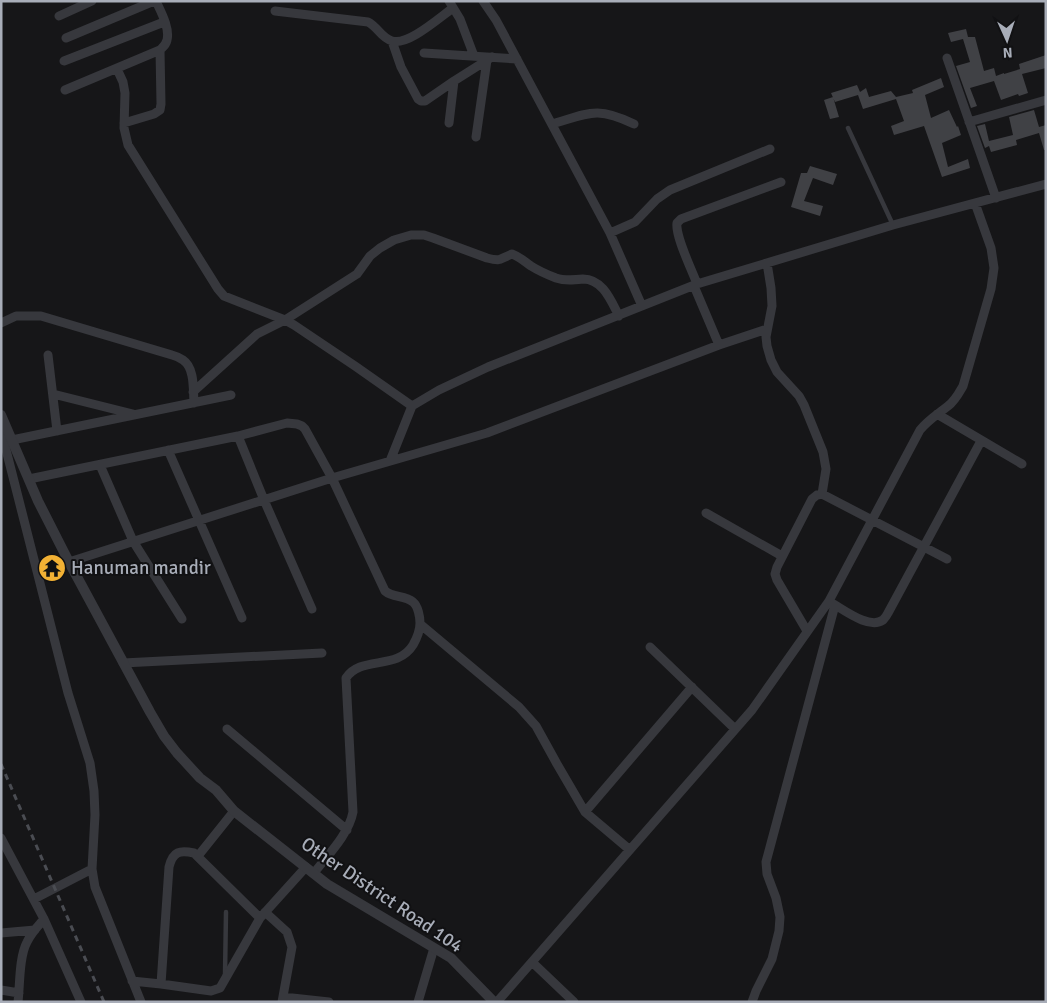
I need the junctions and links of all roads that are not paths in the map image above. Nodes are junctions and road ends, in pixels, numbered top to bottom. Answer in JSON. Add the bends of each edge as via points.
{"nodes":[{"id":1,"x":92,"y":1,"type":"edge"},
{"id":2,"x":155,"y":1,"type":"edge"},
{"id":3,"x":483,"y":1,"type":"edge"},
{"id":4,"x":451,"y":4,"type":"edge"},
{"id":5,"x":275,"y":11,"type":"dead end"},
{"id":6,"x":59,"y":16,"type":"dead end"},
{"id":7,"x":164,"y":22,"type":"junction"},
{"id":8,"x":66,"y":38,"type":"dead end"},
{"id":9,"x":392,"y":41,"type":"junction"},
{"id":10,"x":160,"y":50,"type":"junction"},
{"id":11,"x":424,"y":53,"type":"dead end"},
{"id":12,"x":474,"y":56,"type":"junction"},
{"id":13,"x":947,"y":58,"type":"dead end"},
{"id":14,"x":490,"y":59,"type":"junction"},
{"id":15,"x":517,"y":59,"type":"junction"},
{"id":16,"x":64,"y":61,"type":"dead end"},
{"id":17,"x":118,"y":69,"type":"junction"},
{"id":18,"x":454,"y":81,"type":"junction"},
{"id":19,"x":65,"y":90,"type":"dead end"},
{"id":20,"x":1046,"y":100,"type":"edge"},
{"id":21,"x":969,"y":122,"type":"junction"},
{"id":22,"x":124,"y":123,"type":"junction"},
{"id":23,"x":449,"y":123,"type":"dead end"},
{"id":24,"x":552,"y":124,"type":"junction"},
{"id":25,"x":634,"y":124,"type":"dead end"},
{"id":26,"x":848,"y":128,"type":"dead end"},
{"id":27,"x":476,"y":138,"type":"dead end"},
{"id":28,"x":770,"y":149,"type":"dead end"},
{"id":29,"x":782,"y":182,"type":"dead end"},
{"id":30,"x":1046,"y":184,"type":"edge"},
{"id":31,"x":996,"y":198,"type":"junction"},
{"id":32,"x":975,"y":203,"type":"junction"},
{"id":33,"x":893,"y":225,"type":"junction"},
{"id":34,"x":610,"y":233,"type":"junction"},
{"id":35,"x":767,"y":263,"type":"junction"},
{"id":36,"x":695,"y":285,"type":"junction"},
{"id":37,"x":642,"y":306,"type":"junction"},
{"id":38,"x":618,"y":316,"type":"junction"},
{"id":39,"x":285,"y":320,"type":"junction"},
{"id":40,"x":1,"y":323,"type":"edge"},
{"id":41,"x":767,"y":329,"type":"junction"},
{"id":42,"x":719,"y":345,"type":"junction"},
{"id":43,"x":48,"y":355,"type":"dead end"},
{"id":44,"x":193,"y":392,"type":"junction"},
{"id":45,"x":53,"y":394,"type":"junction"},
{"id":46,"x":231,"y":395,"type":"dead end"},
{"id":47,"x":194,"y":402,"type":"junction"},
{"id":48,"x":412,"y":406,"type":"junction"},
{"id":49,"x":937,"y":414,"type":"junction"},
{"id":50,"x":1,"y":415,"type":"edge"},
{"id":51,"x":136,"y":415,"type":"junction"},
{"id":52,"x":1,"y":430,"type":"edge"},
{"id":53,"x":57,"y":431,"type":"junction"},
{"id":54,"x":238,"y":436,"type":"junction"},
{"id":55,"x":12,"y":440,"type":"junction"},
{"id":56,"x":981,"y":441,"type":"junction"},
{"id":57,"x":168,"y":450,"type":"junction"},
{"id":58,"x":390,"y":461,"type":"junction"},
{"id":59,"x":100,"y":464,"type":"junction"},
{"id":60,"x":1022,"y":464,"type":"dead end"},
{"id":61,"x":332,"y":478,"type":"junction"},
{"id":62,"x":29,"y":479,"type":"junction"},
{"id":63,"x":822,"y":494,"type":"junction"},
{"id":64,"x":264,"y":500,"type":"junction"},
{"id":65,"x":706,"y":513,"type":"dead end"},
{"id":66,"x":199,"y":520,"type":"junction"},
{"id":67,"x":872,"y":520,"type":"junction"},
{"id":68,"x":133,"y":541,"type":"junction"},
{"id":69,"x":923,"y":547,"type":"junction"},
{"id":70,"x":782,"y":556,"type":"junction"},
{"id":71,"x":947,"y":559,"type":"dead end"},
{"id":72,"x":69,"y":562,"type":"junction"},
{"id":73,"x":832,"y":603,"type":"junction"},
{"id":74,"x":312,"y":609,"type":"dead end"},
{"id":75,"x":242,"y":618,"type":"dead end"},
{"id":76,"x":182,"y":619,"type":"dead end"},
{"id":77,"x":420,"y":624,"type":"junction"},
{"id":78,"x":807,"y":631,"type":"junction"},
{"id":79,"x":650,"y":647,"type":"dead end"},
{"id":80,"x":322,"y":652,"type":"dead end"},
{"id":81,"x":123,"y":663,"type":"junction"},
{"id":82,"x":692,"y":687,"type":"junction"},
{"id":83,"x":227,"y":729,"type":"dead end"},
{"id":84,"x":735,"y":729,"type":"junction"},
{"id":85,"x":234,"y":811,"type":"junction"},
{"id":86,"x":585,"y":812,"type":"junction"},
{"id":87,"x":347,"y":830,"type":"junction"},
{"id":88,"x":1,"y":838,"type":"edge"},
{"id":89,"x":630,"y":850,"type":"junction"},
{"id":90,"x":198,"y":856,"type":"junction"},
{"id":91,"x":92,"y":869,"type":"junction"},
{"id":92,"x":310,"y":870,"type":"junction"},
{"id":93,"x":34,"y":899,"type":"junction"},
{"id":94,"x":226,"y":912,"type":"dead end"},
{"id":95,"x":262,"y":915,"type":"junction"},
{"id":96,"x":44,"y":919,"type":"junction"},
{"id":97,"x":35,"y":930,"type":"junction"},
{"id":98,"x":1,"y":933,"type":"edge"},
{"id":99,"x":434,"y":948,"type":"junction"},
{"id":100,"x":532,"y":962,"type":"junction"},
{"id":101,"x":132,"y":981,"type":"junction"},
{"id":102,"x":225,"y":981,"type":"junction"},
{"id":103,"x":161,"y":984,"type":"junction"},
{"id":104,"x":1,"y":990,"type":"edge"},
{"id":105,"x":18,"y":998,"type":"edge"},
{"id":106,"x":282,"y":999,"type":"edge"},
{"id":107,"x":491,"y":1001,"type":"edge"},
{"id":108,"x":81,"y":1002,"type":"edge"},
{"id":109,"x":141,"y":1002,"type":"edge"},
{"id":110,"x":329,"y":1002,"type":"edge"},
{"id":111,"x":418,"y":1002,"type":"edge"},
{"id":112,"x":574,"y":1002,"type":"edge"},
{"id":113,"x":752,"y":1002,"type":"edge"}],
"edges":[{"from":1,"to":6,"type":"street"},
{"from":2,"to":7,"type":"street"},
{"from":2,"to":8,"type":"street"},
{"from":3,"to":15,"type":"street"},
{"from":4,"to":9,"type":"street","via":[[406,41]]},
{"from":4,"to":12,"type":"street"},
{"from":5,"to":9,"type":"street","via":[[368,22]]},
{"from":7,"to":10,"type":"street","via":[[168,40]]},
{"from":7,"to":16,"type":"street"},
{"from":9,"to":18,"type":"street","via":[[401,67],[421,101]]},
{"from":10,"to":17,"type":"street"},
{"from":10,"to":22,"type":"street","via":[[160,110]]},
{"from":11,"to":12,"type":"street"},
{"from":12,"to":14,"type":"street"},
{"from":13,"to":21,"type":"street"},
{"from":14,"to":15,"type":"street"},
{"from":14,"to":18,"type":"street"},
{"from":14,"to":27,"type":"street"},
{"from":15,"to":24,"type":"street"},
{"from":17,"to":19,"type":"street"},
{"from":17,"to":22,"type":"street","via":[[123,82]]},
{"from":18,"to":23,"type":"street"},
{"from":20,"to":21,"type":"street"},
{"from":21,"to":31,"type":"street"},
{"from":22,"to":39,"type":"street","via":[[128,145],[218,289],[224,296]]},
{"from":24,"to":25,"type":"street","via":[[589,112],[602,112]]},
{"from":24,"to":34,"type":"street"},
{"from":26,"to":33,"type":"lane"},
{"from":28,"to":34,"type":"street","via":[[670,190],[656,199],[635,222]]},
{"from":29,"to":36,"type":"street","via":[[677,223]]},
{"from":30,"to":31,"type":"street"},
{"from":31,"to":32,"type":"street"},
{"from":32,"to":33,"type":"street"},
{"from":32,"to":49,"type":"street","via":[[991,248],[994,268],[963,386],[949,406]]},
{"from":33,"to":35,"type":"street"},
{"from":34,"to":37,"type":"street"},
{"from":35,"to":36,"type":"street"},
{"from":35,"to":41,"type":"street","via":[[772,306]]},
{"from":36,"to":37,"type":"street"},
{"from":36,"to":42,"type":"street"},
{"from":37,"to":38,"type":"street"},
{"from":38,"to":39,"type":"street","via":[[609,296],[594,281],[556,278],[512,254],[496,261],[424,235],[411,235],[380,248],[357,274]]},
{"from":38,"to":48,"type":"street","via":[[488,367]]},
{"from":39,"to":44,"type":"street","via":[[257,334]]},
{"from":39,"to":48,"type":"street"},
{"from":40,"to":44,"type":"street","via":[[16,316],[42,316],[172,355],[187,363]]},
{"from":41,"to":42,"type":"street"},
{"from":41,"to":63,"type":"street","via":[[771,360],[777,372],[799,396],[823,452],[826,469]]},
{"from":42,"to":58,"type":"street","via":[[487,433]]},
{"from":43,"to":45,"type":"street"},
{"from":44,"to":47,"type":"street"},
{"from":45,"to":51,"type":"street"},
{"from":45,"to":53,"type":"street"},
{"from":46,"to":47,"type":"street"},
{"from":47,"to":51,"type":"street"},
{"from":48,"to":58,"type":"street"},
{"from":49,"to":56,"type":"street"},
{"from":49,"to":67,"type":"street","via":[[920,430]]},
{"from":50,"to":55,"type":"street","name":"Other District Road 104"},
{"from":51,"to":53,"type":"street"},
{"from":52,"to":91,"type":"street","via":[[68,693],[90,763],[95,815]]},
{"from":53,"to":55,"type":"street"},
{"from":54,"to":57,"type":"street"},
{"from":54,"to":61,"type":"street","via":[[288,423],[302,426]]},
{"from":54,"to":64,"type":"street"},
{"from":55,"to":62,"type":"street","name":"Other District Road 104"},
{"from":56,"to":60,"type":"street"},
{"from":56,"to":69,"type":"street"},
{"from":57,"to":59,"type":"street"},
{"from":57,"to":66,"type":"street"},
{"from":58,"to":61,"type":"street"},
{"from":59,"to":62,"type":"street"},
{"from":59,"to":68,"type":"street"},
{"from":61,"to":64,"type":"street"},
{"from":61,"to":77,"type":"street","via":[[385,591],[414,602]]},
{"from":62,"to":72,"type":"street","name":"Other District Road 104"},
{"from":63,"to":67,"type":"street"},
{"from":63,"to":70,"type":"street","via":[[812,499]]},
{"from":64,"to":66,"type":"street"},
{"from":64,"to":74,"type":"street"},
{"from":65,"to":70,"type":"street"},
{"from":66,"to":68,"type":"street"},
{"from":66,"to":75,"type":"street"},
{"from":67,"to":69,"type":"street"},
{"from":67,"to":73,"type":"street"},
{"from":68,"to":72,"type":"street"},
{"from":68,"to":76,"type":"street"},
{"from":69,"to":71,"type":"street"},
{"from":69,"to":73,"type":"street","via":[[883,620],[860,619]]},
{"from":70,"to":78,"type":"street","via":[[775,574]]},
{"from":72,"to":81,"type":"street","name":"Other District Road 104"},
{"from":73,"to":78,"type":"street"},
{"from":73,"to":113,"type":"street","via":[[766,862],[780,917],[779,931],[772,959]]},
{"from":77,"to":86,"type":"street","via":[[519,707],[536,726]]},
{"from":77,"to":87,"type":"street","via":[[418,637],[403,656],[358,667],[346,678],[353,812]]},
{"from":78,"to":84,"type":"street"},
{"from":79,"to":82,"type":"street"},
{"from":80,"to":81,"type":"street"},
{"from":81,"to":85,"type":"street","name":"Other District Road 104","via":[[177,754]]},
{"from":82,"to":84,"type":"street"},
{"from":82,"to":86,"type":"street"},
{"from":83,"to":87,"type":"street"},
{"from":84,"to":89,"type":"street"},
{"from":85,"to":90,"type":"street"},
{"from":85,"to":92,"type":"street","name":"Other District Road 104"},
{"from":86,"to":89,"type":"street"},
{"from":87,"to":92,"type":"street"},
{"from":88,"to":93,"type":"street"},
{"from":89,"to":100,"type":"street"},
{"from":90,"to":95,"type":"street"},
{"from":90,"to":103,"type":"street","via":[[185,851],[171,859]]},
{"from":91,"to":93,"type":"street"},
{"from":91,"to":101,"type":"street","via":[[95,887]]},
{"from":92,"to":95,"type":"street"},
{"from":92,"to":99,"type":"street","name":"Other District Road 104","via":[[327,884]]},
{"from":93,"to":96,"type":"street"},
{"from":94,"to":102,"type":"lane"},
{"from":95,"to":102,"type":"street"},
{"from":95,"to":106,"type":"street","via":[[288,932],[292,947]]},
{"from":96,"to":97,"type":"street"},
{"from":96,"to":108,"type":"street"},
{"from":97,"to":98,"type":"street"},
{"from":97,"to":105,"type":"street","via":[[23,951]]},
{"from":99,"to":107,"type":"street","name":"Other District Road 104","via":[[451,958]]},
{"from":99,"to":111,"type":"street"},
{"from":100,"to":107,"type":"street"},
{"from":100,"to":112,"type":"street"},
{"from":101,"to":103,"type":"street"},
{"from":101,"to":109,"type":"street"},
{"from":102,"to":103,"type":"street","via":[[220,988],[211,991]]},
{"from":104,"to":105,"type":"street"},
{"from":106,"to":110,"type":"street"}]}
